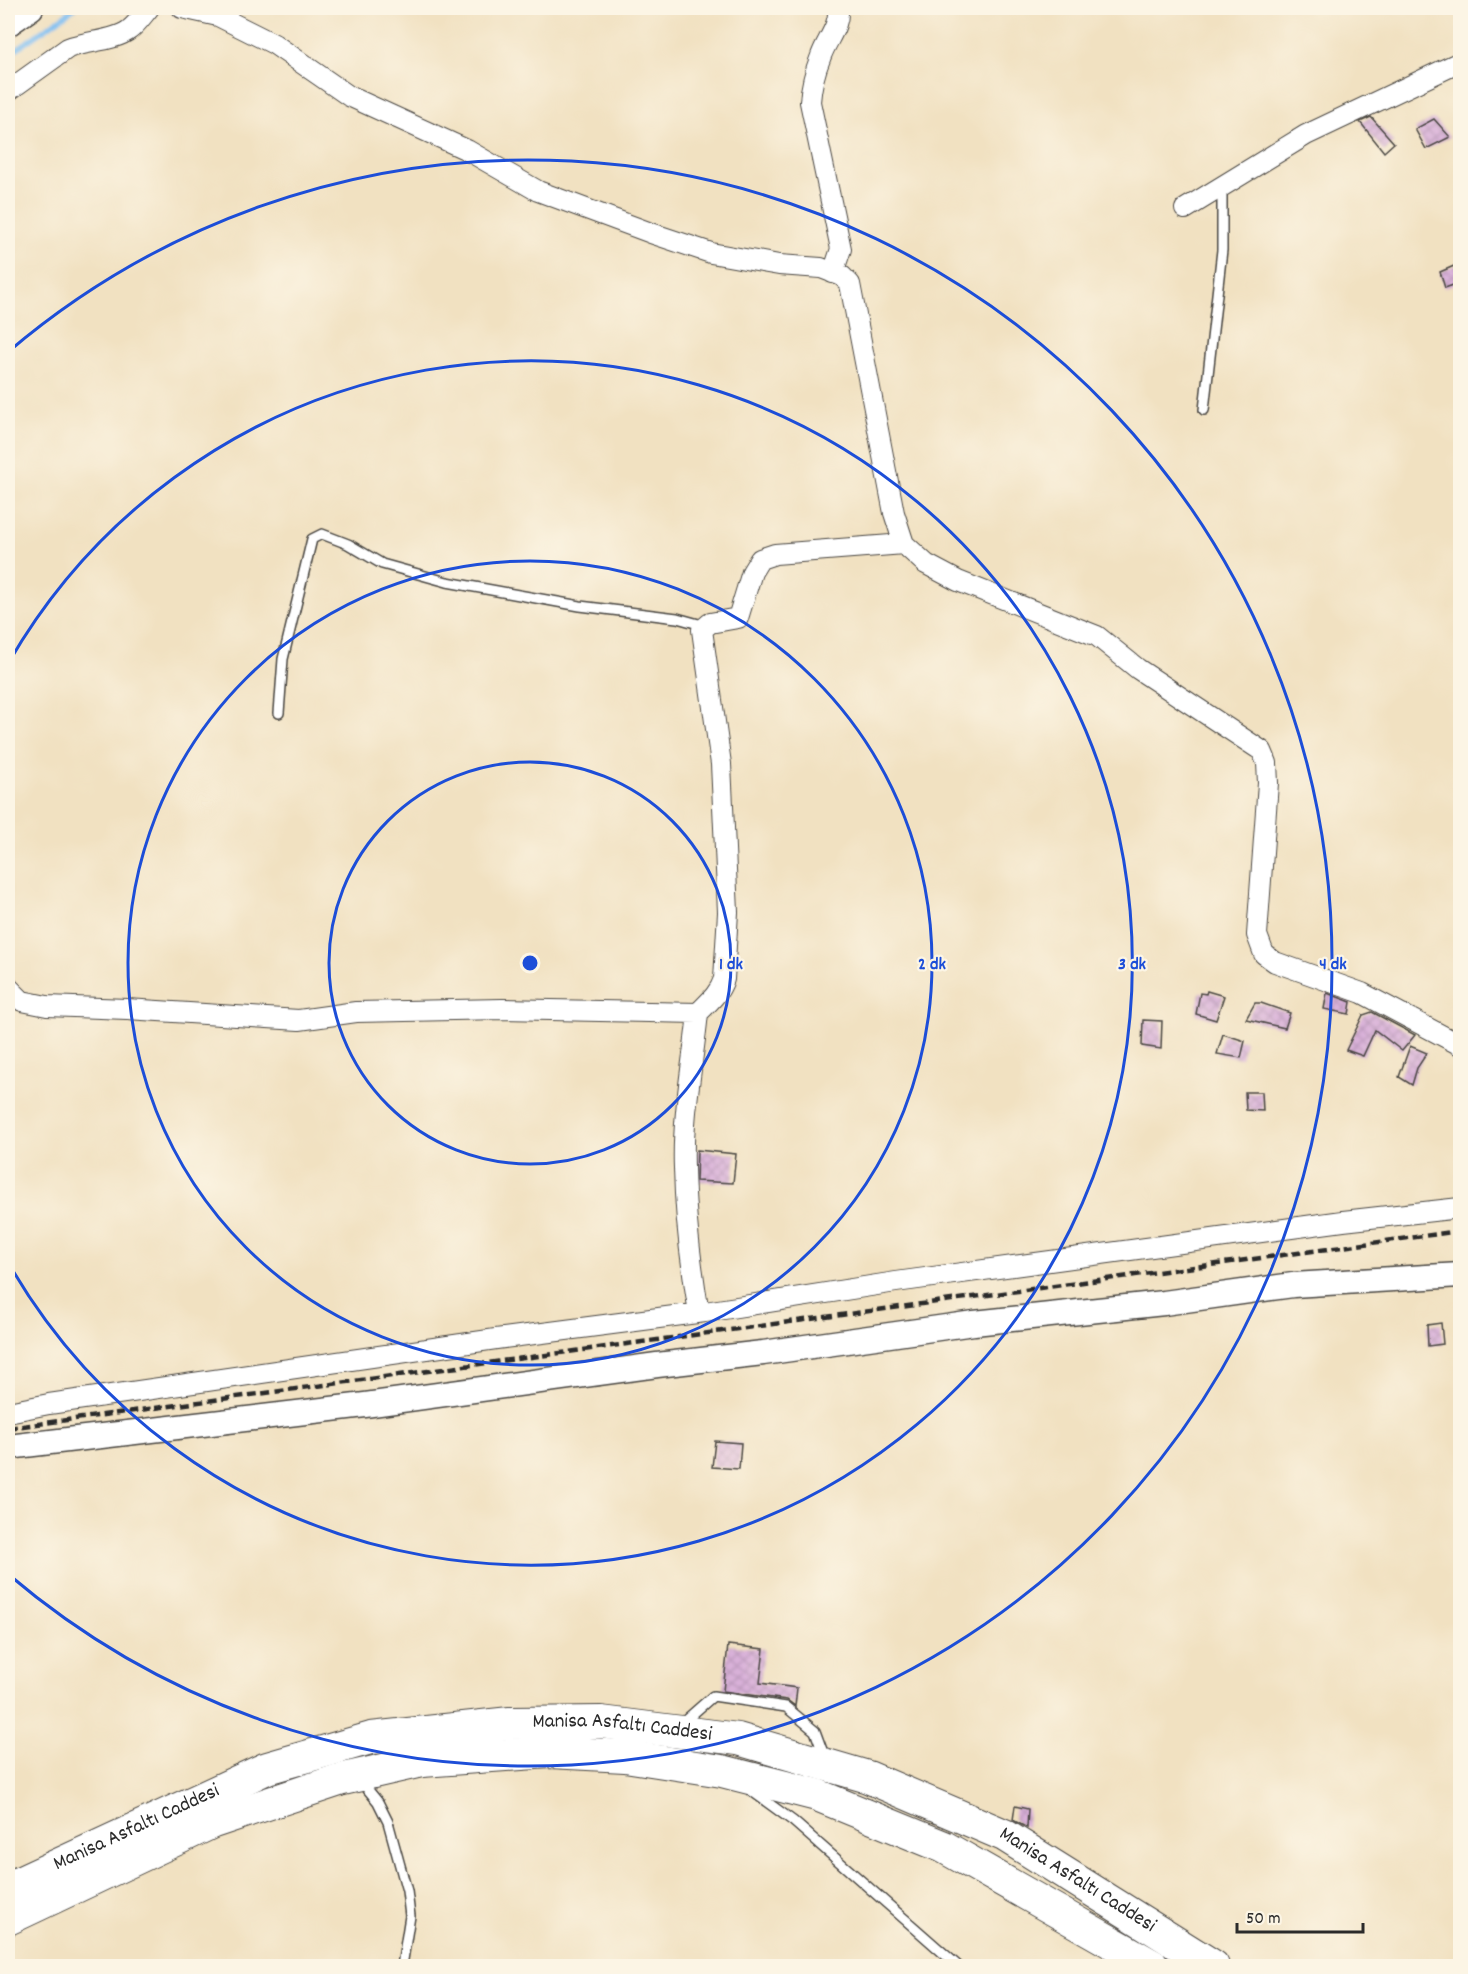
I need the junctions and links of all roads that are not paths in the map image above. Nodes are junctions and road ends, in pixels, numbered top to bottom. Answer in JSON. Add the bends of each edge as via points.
{"nodes":[{"id":1,"x":31,"y":8,"type":"edge"},
{"id":2,"x":149,"y":8,"type":"edge"},
{"id":3,"x":182,"y":8,"type":"edge"},
{"id":4,"x":838,"y":8,"type":"edge"},
{"id":5,"x":8,"y":24,"type":"edge"},
{"id":6,"x":1461,"y":62,"type":"edge"},
{"id":7,"x":8,"y":91,"type":"edge"},
{"id":8,"x":1222,"y":186,"type":"junction"},
{"id":9,"x":1185,"y":209,"type":"dead end"},
{"id":10,"x":833,"y":273,"type":"junction"},
{"id":11,"x":1204,"y":410,"type":"dead end"},
{"id":12,"x":904,"y":544,"type":"junction"},
{"id":13,"x":706,"y":626,"type":"junction"},
{"id":14,"x":279,"y":713,"type":"dead end"},
{"id":15,"x":8,"y":987,"type":"edge"},
{"id":16,"x":698,"y":1013,"type":"junction"},
{"id":17,"x":1461,"y":1045,"type":"edge"},
{"id":18,"x":1461,"y":1209,"type":"edge"},
{"id":19,"x":1461,"y":1275,"type":"edge"},
{"id":20,"x":699,"y":1313,"type":"junction"},
{"id":21,"x":8,"y":1412,"type":"edge"},
{"id":22,"x":8,"y":1448,"type":"edge"},
{"id":23,"x":673,"y":1731,"type":"junction"},
{"id":24,"x":828,"y":1766,"type":"junction"},
{"id":25,"x":722,"y":1771,"type":"junction"},
{"id":26,"x":357,"y":1776,"type":"junction"},
{"id":27,"x":8,"y":1888,"type":"edge"},
{"id":28,"x":8,"y":1919,"type":"edge"},
{"id":29,"x":402,"y":1966,"type":"edge"},
{"id":30,"x":958,"y":1966,"type":"edge"},
{"id":31,"x":1153,"y":1966,"type":"edge"},
{"id":32,"x":1213,"y":1966,"type":"edge"}],
"edges":[{"from":1,"to":5,"type":"street"},
{"from":2,"to":7,"type":"street","via":[[129,30],[68,48]]},
{"from":3,"to":10,"type":"street","via":[[218,16],[274,44],[349,96],[467,150],[538,191],[711,253]]},
{"from":4,"to":10,"type":"street","via":[[836,28],[812,81],[810,102],[841,249]]},
{"from":6,"to":8,"type":"street","via":[[1306,135]]},
{"from":8,"to":9,"type":"street"},
{"from":8,"to":11,"type":"lane","via":[[1222,250]]},
{"from":10,"to":12,"type":"street","via":[[850,284],[894,513]]},
{"from":12,"to":13,"type":"street","via":[[776,554],[760,559],[738,618]]},
{"from":12,"to":17,"type":"street","via":[[926,564],[958,581],[1097,636],[1138,669],[1262,751],[1268,783],[1257,935],[1264,954],[1275,962],[1362,993]]},
{"from":13,"to":14,"type":"lane","via":[[677,618],[580,606],[447,582],[382,564],[322,534],[312,539],[293,615],[283,658]]},
{"from":13,"to":16,"type":"street","via":[[702,630],[721,764],[728,912],[724,979],[716,995]]},
{"from":15,"to":16,"type":"street","via":[[22,1001],[47,1006],[299,1020],[356,1012],[502,1009]]},
{"from":16,"to":20,"type":"street","via":[[683,1167]]},
{"from":18,"to":20,"type":"street","via":[[1343,1221]]},
{"from":19,"to":22,"type":"street","via":[[1293,1285]]},
{"from":20,"to":21,"type":"street","via":[[496,1339]]},
{"from":23,"to":24,"type":"highway","name":"Manisa Asfaltı Caddesi","via":[[738,1739]]},
{"from":23,"to":24,"type":"lane","via":[[713,1696],[786,1707],[815,1731]]},
{"from":23,"to":27,"type":"highway","name":"Manisa Asfaltı Caddesi","via":[[601,1722],[510,1723],[371,1738],[267,1768]]},
{"from":24,"to":32,"type":"highway","name":"Manisa Asfaltı Caddesi","via":[[868,1777],[1004,1835]]},
{"from":25,"to":26,"type":"highway","name":"Manisa Asfaltı Caddesi","via":[[625,1756],[550,1752],[422,1761]]},
{"from":25,"to":30,"type":"lane","via":[[793,1821]]},
{"from":25,"to":31,"type":"highway","name":"Manisa Asfaltı Caddesi","via":[[817,1795],[944,1846]]},
{"from":26,"to":28,"type":"highway","name":"Manisa Asfaltı Caddesi","via":[[213,1822]]},
{"from":26,"to":29,"type":"lane","via":[[388,1822],[407,1891],[410,1916]]}]}
